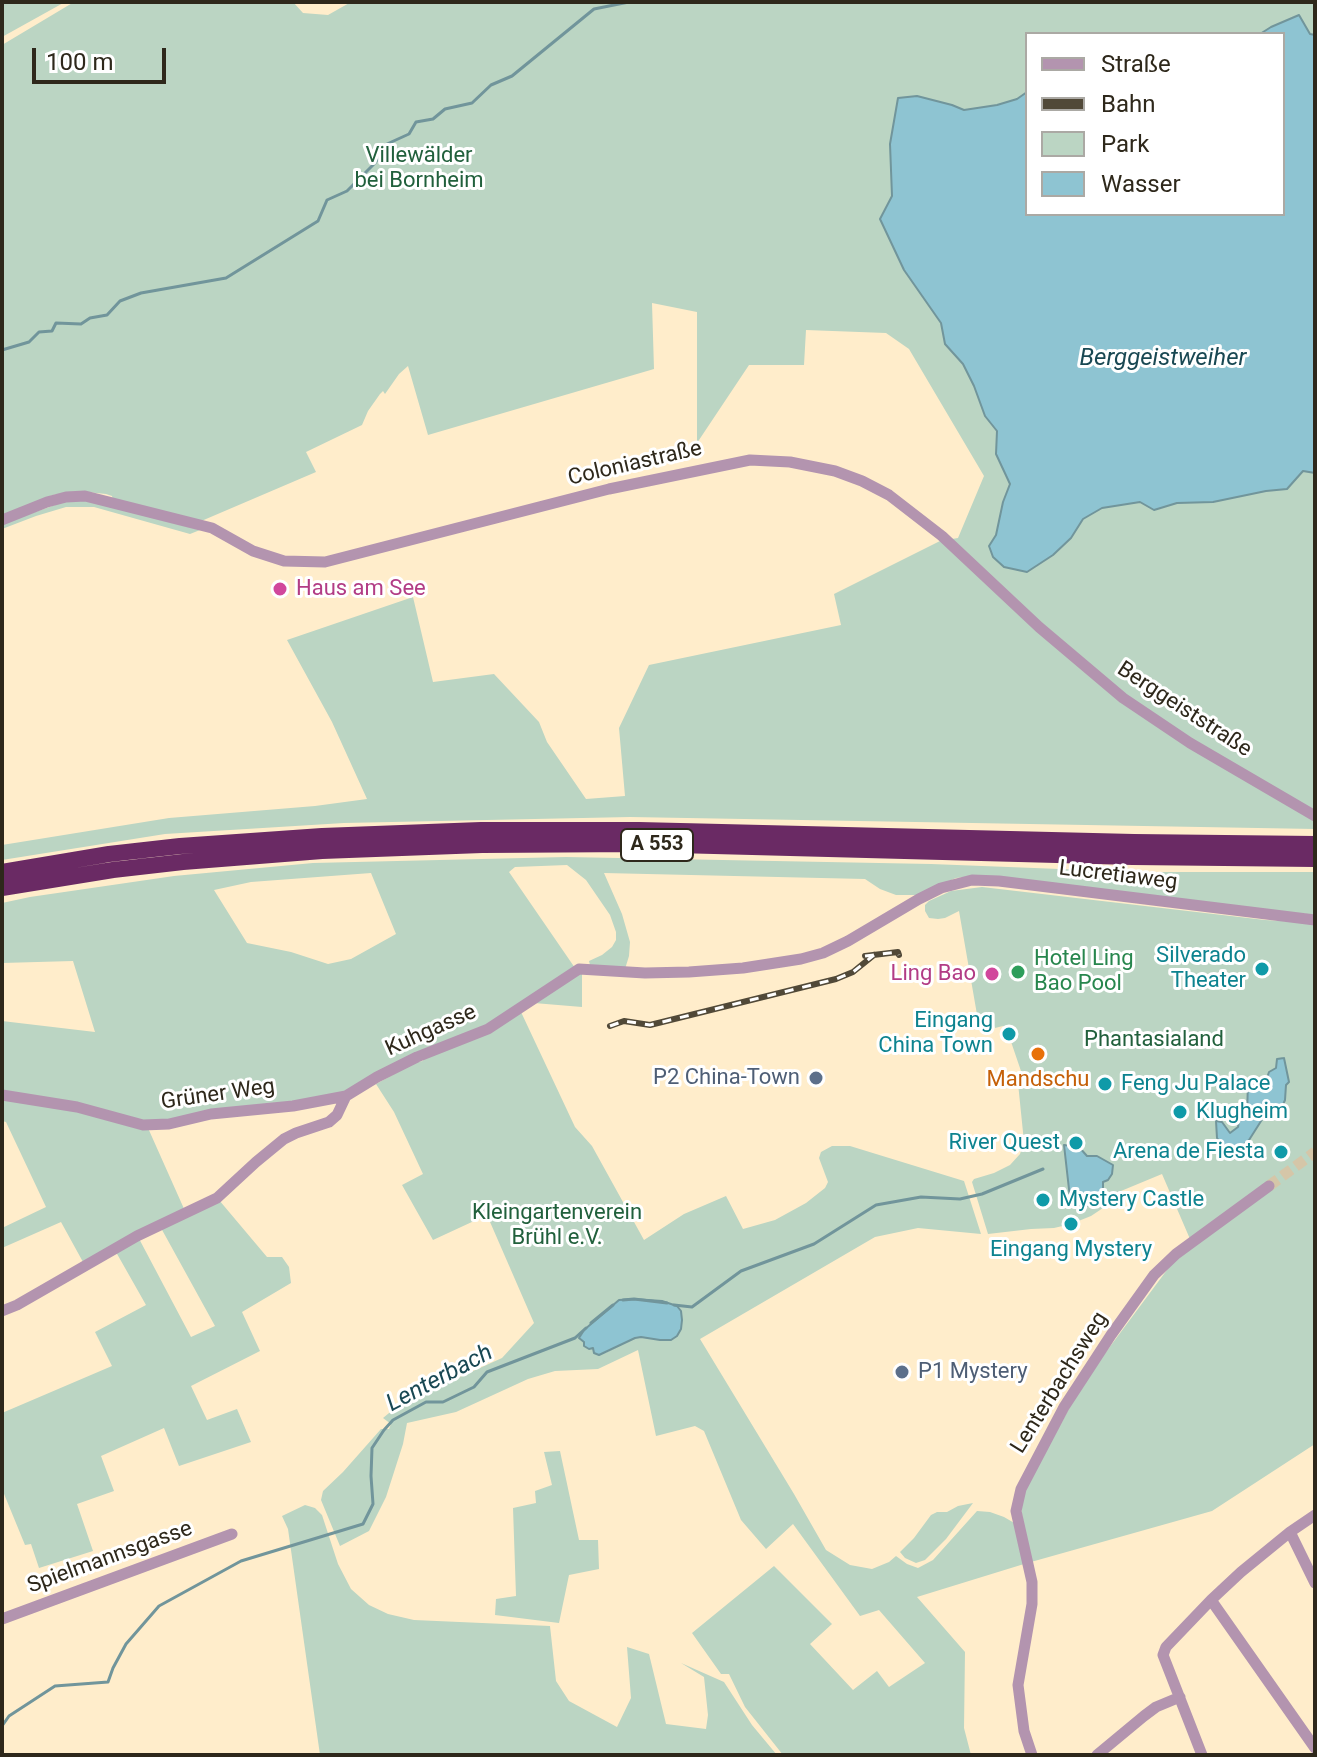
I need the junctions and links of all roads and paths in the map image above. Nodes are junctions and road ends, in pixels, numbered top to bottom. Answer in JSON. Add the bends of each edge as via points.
{"nodes":[{"id":1,"x":2,"y":520,"type":"edge"},
{"id":2,"x":1039,"y":627,"type":"joint"},
{"id":3,"x":1315,"y":816,"type":"edge"},
{"id":4,"x":1315,"y":844,"type":"edge"},
{"id":5,"x":1315,"y":859,"type":"edge"},
{"id":6,"x":2,"y":872,"type":"edge"},
{"id":7,"x":2,"y":888,"type":"edge"},
{"id":8,"x":919,"y":899,"type":"joint"},
{"id":9,"x":1315,"y":920,"type":"edge"},
{"id":10,"x":2,"y":1095,"type":"edge"},
{"id":11,"x":346,"y":1096,"type":"junction"},
{"id":12,"x":1269,"y":1186,"type":"tunnel mouth"},
{"id":13,"x":2,"y":1311,"type":"edge"},
{"id":14,"x":1315,"y":1515,"type":"edge"},
{"id":15,"x":1290,"y":1532,"type":"junction"},
{"id":16,"x":232,"y":1534,"type":"dead end"},
{"id":17,"x":1315,"y":1583,"type":"edge"},
{"id":18,"x":1211,"y":1600,"type":"junction"},
{"id":19,"x":2,"y":1619,"type":"edge"},
{"id":20,"x":1180,"y":1697,"type":"junction"},
{"id":21,"x":1315,"y":1748,"type":"edge"},
{"id":22,"x":1032,"y":1755,"type":"edge"},
{"id":23,"x":1097,"y":1755,"type":"edge"},
{"id":24,"x":1202,"y":1755,"type":"edge"}],
"edges":[{"from":1,"to":2,"type":"street","name":"Coloniastraße","via":[[47,502],[85,496],[212,528],[284,561],[325,562],[704,468],[750,460],[790,462],[835,471],[889,495],[960,552]]},
{"from":2,"to":3,"type":"street","name":"Berggeiststraße","via":[[1123,698]]},
{"from":4,"to":6,"type":"highway","number":"A 553","via":[[481,830],[227,842]]},
{"from":5,"to":7,"type":"highway","number":"A 553","via":[[482,845],[245,856]]},
{"from":8,"to":9,"type":"street","name":"Lucretiaweg","via":[[952,884],[986,880]]},
{"from":8,"to":11,"type":"street","name":"Kuhgasse","via":[[848,941],[801,959],[689,972],[579,969],[488,1029],[421,1056]]},
{"from":10,"to":11,"type":"street","name":"Grüner Weg","via":[[143,1125]]},
{"from":11,"to":13,"type":"street","name":"Kuhgasse","via":[[329,1122],[284,1139],[217,1198]]},
{"from":12,"to":22,"type":"street","name":"Lenterbachsweg","via":[[1154,1275],[1064,1407],[1021,1489],[1016,1511],[1032,1604],[1018,1685]]},
{"from":14,"to":15,"type":"street"},
{"from":15,"to":17,"type":"street"},
{"from":15,"to":18,"type":"street"},
{"from":16,"to":19,"type":"street","name":"Spielmannsgasse"},
{"from":18,"to":20,"type":"street","via":[[1163,1655]]},
{"from":18,"to":21,"type":"street"},
{"from":20,"to":23,"type":"street","via":[[1156,1707]]},
{"from":20,"to":24,"type":"street"}]}
